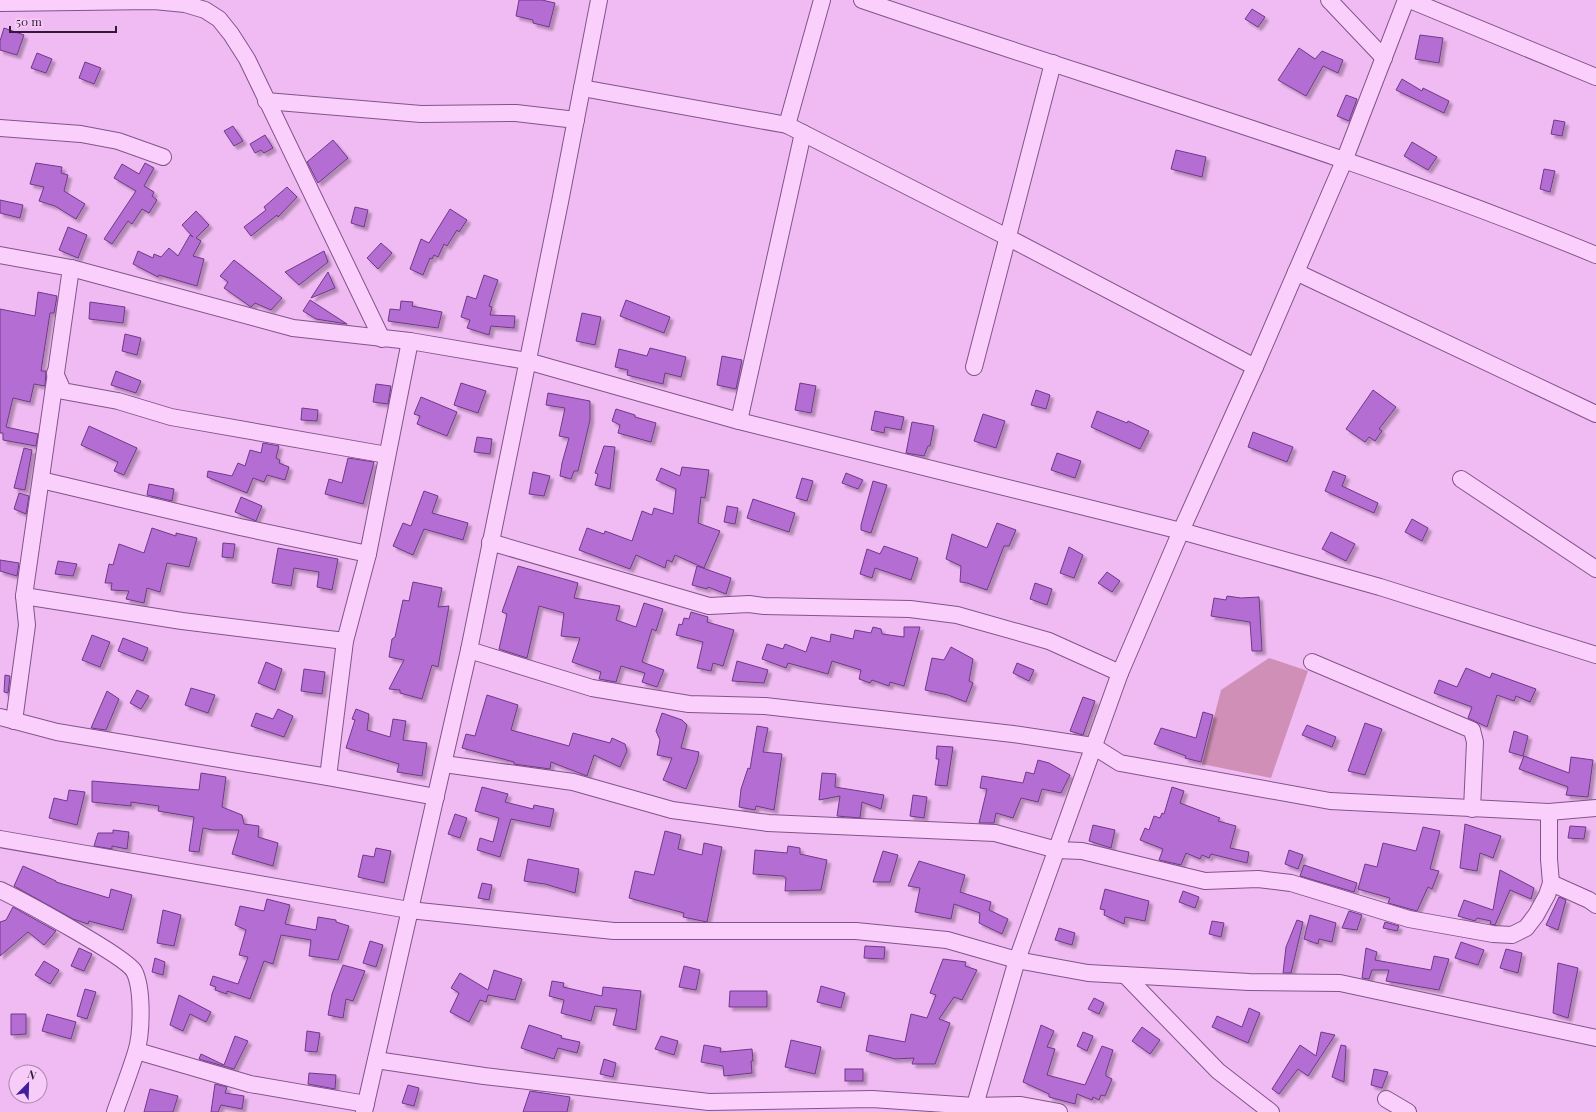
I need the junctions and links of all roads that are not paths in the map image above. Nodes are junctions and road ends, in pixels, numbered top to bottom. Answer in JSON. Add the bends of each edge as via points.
{"nodes":[{"id":1,"x":154,"y":0,"type":"edge"},
{"id":2,"x":599,"y":0,"type":"edge"},
{"id":3,"x":822,"y":0,"type":"edge"},
{"id":4,"x":862,"y":0,"type":"edge"},
{"id":5,"x":1329,"y":0,"type":"edge"},
{"id":6,"x":1406,"y":0,"type":"edge"},
{"id":7,"x":1410,"y":0,"type":"edge"},
{"id":8,"x":0,"y":3,"type":"edge"},
{"id":9,"x":1384,"y":58,"type":"junction"},
{"id":10,"x":1053,"y":63,"type":"junction"},
{"id":11,"x":1596,"y":77,"type":"edge"},
{"id":12,"x":582,"y":88,"type":"junction"},
{"id":13,"x":266,"y":101,"type":"junction"},
{"id":14,"x":576,"y":120,"type":"junction"},
{"id":15,"x":787,"y":125,"type":"junction"},
{"id":16,"x":0,"y":128,"type":"edge"},
{"id":17,"x":802,"y":133,"type":"junction"},
{"id":18,"x":163,"y":156,"type":"dead end"},
{"id":19,"x":1344,"y":160,"type":"junction"},
{"id":20,"x":1009,"y":238,"type":"junction"},
{"id":21,"x":0,"y":255,"type":"edge"},
{"id":22,"x":1596,"y":255,"type":"edge"},
{"id":23,"x":71,"y":268,"type":"junction"},
{"id":24,"x":1296,"y":272,"type":"junction"},
{"id":25,"x":382,"y":339,"type":"junction"},
{"id":26,"x":410,"y":341,"type":"junction"},
{"id":27,"x":527,"y":361,"type":"junction"},
{"id":28,"x":974,"y":366,"type":"dead end"},
{"id":29,"x":1255,"y":367,"type":"junction"},
{"id":30,"x":55,"y":373,"type":"junction"},
{"id":31,"x":1596,"y":414,"type":"edge"},
{"id":32,"x":739,"y":421,"type":"junction"},
{"id":33,"x":387,"y":454,"type":"junction"},
{"id":34,"x":1461,"y":479,"type":"dead end"},
{"id":35,"x":41,"y":480,"type":"junction"},
{"id":36,"x":1181,"y":531,"type":"junction"},
{"id":37,"x":490,"y":542,"type":"junction"},
{"id":38,"x":368,"y":554,"type":"junction"},
{"id":39,"x":1596,"y":569,"type":"edge"},
{"id":40,"x":24,"y":596,"type":"junction"},
{"id":41,"x":345,"y":641,"type":"junction"},
{"id":42,"x":468,"y":650,"type":"junction"},
{"id":43,"x":1596,"y":655,"type":"edge"},
{"id":44,"x":1312,"y":662,"type":"dead end"},
{"id":45,"x":1120,"y":673,"type":"junction"},
{"id":46,"x":7,"y":719,"type":"edge"},
{"id":47,"x":1093,"y":746,"type":"junction"},
{"id":48,"x":444,"y":764,"type":"junction"},
{"id":49,"x":328,"y":777,"type":"junction"},
{"id":50,"x":436,"y":797,"type":"junction"},
{"id":51,"x":1596,"y":808,"type":"edge"},
{"id":52,"x":1472,"y":809,"type":"junction"},
{"id":53,"x":1549,"y":812,"type":"junction"},
{"id":54,"x":0,"y":839,"type":"edge"},
{"id":55,"x":1057,"y":850,"type":"junction"},
{"id":56,"x":1551,"y":883,"type":"junction"},
{"id":57,"x":0,"y":890,"type":"edge"},
{"id":58,"x":1596,"y":905,"type":"edge"},
{"id":59,"x":409,"y":910,"type":"junction"},
{"id":60,"x":1017,"y":960,"type":"junction"},
{"id":61,"x":1125,"y":974,"type":"junction"},
{"id":62,"x":1596,"y":1038,"type":"edge"},
{"id":63,"x":137,"y":1051,"type":"junction"},
{"id":64,"x":376,"y":1060,"type":"junction"},
{"id":65,"x":1386,"y":1099,"type":"dead end"},
{"id":66,"x":365,"y":1108,"type":"edge"},
{"id":67,"x":974,"y":1109,"type":"edge"},
{"id":68,"x":115,"y":1112,"type":"edge"},
{"id":69,"x":1059,"y":1112,"type":"edge"},
{"id":70,"x":1271,"y":1112,"type":"edge"},
{"id":71,"x":1408,"y":1112,"type":"edge"}],
"edges":[{"from":1,"to":8,"type":"street"},
{"from":1,"to":13,"type":"street","via":[[185,4],[205,10],[219,19],[246,59]]},
{"from":2,"to":12,"type":"street"},
{"from":3,"to":15,"type":"street"},
{"from":4,"to":10,"type":"street"},
{"from":5,"to":9,"type":"street"},
{"from":6,"to":9,"type":"street"},
{"from":7,"to":11,"type":"street"},
{"from":9,"to":19,"type":"street"},
{"from":10,"to":19,"type":"street"},
{"from":10,"to":20,"type":"street"},
{"from":12,"to":14,"type":"street"},
{"from":12,"to":15,"type":"street"},
{"from":13,"to":14,"type":"street","via":[[421,114],[516,113]]},
{"from":13,"to":25,"type":"street"},
{"from":14,"to":27,"type":"street"},
{"from":15,"to":17,"type":"street"},
{"from":16,"to":18,"type":"street","via":[[81,134],[118,141]]},
{"from":17,"to":20,"type":"street"},
{"from":17,"to":32,"type":"street"},
{"from":19,"to":22,"type":"street","via":[[1506,218]]},
{"from":19,"to":24,"type":"street"},
{"from":20,"to":28,"type":"street"},
{"from":20,"to":29,"type":"street"},
{"from":21,"to":23,"type":"street"},
{"from":23,"to":25,"type":"street","via":[[293,328]]},
{"from":23,"to":30,"type":"street"},
{"from":24,"to":29,"type":"street"},
{"from":24,"to":31,"type":"street"},
{"from":25,"to":26,"type":"street"},
{"from":26,"to":27,"type":"street"},
{"from":26,"to":33,"type":"street"},
{"from":27,"to":32,"type":"street"},
{"from":27,"to":37,"type":"street"},
{"from":29,"to":36,"type":"street"},
{"from":30,"to":33,"type":"street","via":[[63,391],[118,401],[171,417]]},
{"from":30,"to":35,"type":"street"},
{"from":32,"to":36,"type":"street"},
{"from":33,"to":38,"type":"street"},
{"from":34,"to":39,"type":"street"},
{"from":35,"to":38,"type":"street"},
{"from":35,"to":40,"type":"street"},
{"from":36,"to":43,"type":"street","via":[[1380,587]]},
{"from":36,"to":45,"type":"street"},
{"from":37,"to":42,"type":"street"},
{"from":37,"to":45,"type":"street","via":[[709,606],[749,604],[910,610],[957,615],[1048,641]]},
{"from":38,"to":41,"type":"street"},
{"from":40,"to":41,"type":"street","via":[[182,621]]},
{"from":40,"to":46,"type":"street","via":[[27,625]]},
{"from":41,"to":49,"type":"street"},
{"from":42,"to":47,"type":"street","via":[[592,688],[689,704],[765,706],[1012,734]]},
{"from":42,"to":48,"type":"street"},
{"from":44,"to":52,"type":"street","via":[[1472,730],[1476,742]]},
{"from":45,"to":47,"type":"street"},
{"from":46,"to":49,"type":"street","via":[[79,736]]},
{"from":47,"to":52,"type":"street","via":[[1120,763],[1330,801]]},
{"from":47,"to":55,"type":"street"},
{"from":48,"to":50,"type":"street"},
{"from":48,"to":55,"type":"street","via":[[573,782],[672,810],[781,824],[995,833]]},
{"from":49,"to":50,"type":"street"},
{"from":50,"to":59,"type":"street"},
{"from":51,"to":53,"type":"street"},
{"from":52,"to":53,"type":"street"},
{"from":53,"to":56,"type":"street"},
{"from":54,"to":59,"type":"street"},
{"from":55,"to":56,"type":"street","via":[[1082,851],[1205,881],[1258,879],[1291,883],[1409,919],[1493,934],[1512,935],[1526,928],[1536,915]]},
{"from":55,"to":60,"type":"street"},
{"from":56,"to":58,"type":"street"},
{"from":57,"to":63,"type":"street","via":[[107,950],[134,970],[139,983],[140,1010]]},
{"from":59,"to":60,"type":"street","via":[[614,931],[856,931],[946,940]]},
{"from":59,"to":64,"type":"street"},
{"from":60,"to":61,"type":"street","via":[[1088,973]]},
{"from":60,"to":67,"type":"street"},
{"from":61,"to":62,"type":"street","via":[[1249,982],[1340,983]]},
{"from":61,"to":70,"type":"street","via":[[1218,1071]]},
{"from":63,"to":66,"type":"street","via":[[250,1084]]},
{"from":63,"to":68,"type":"street"},
{"from":64,"to":66,"type":"street"},
{"from":64,"to":67,"type":"street","via":[[484,1076],[709,1102],[872,1100]]},
{"from":65,"to":71,"type":"street"},
{"from":67,"to":69,"type":"street","via":[[1021,1105]]}]}
